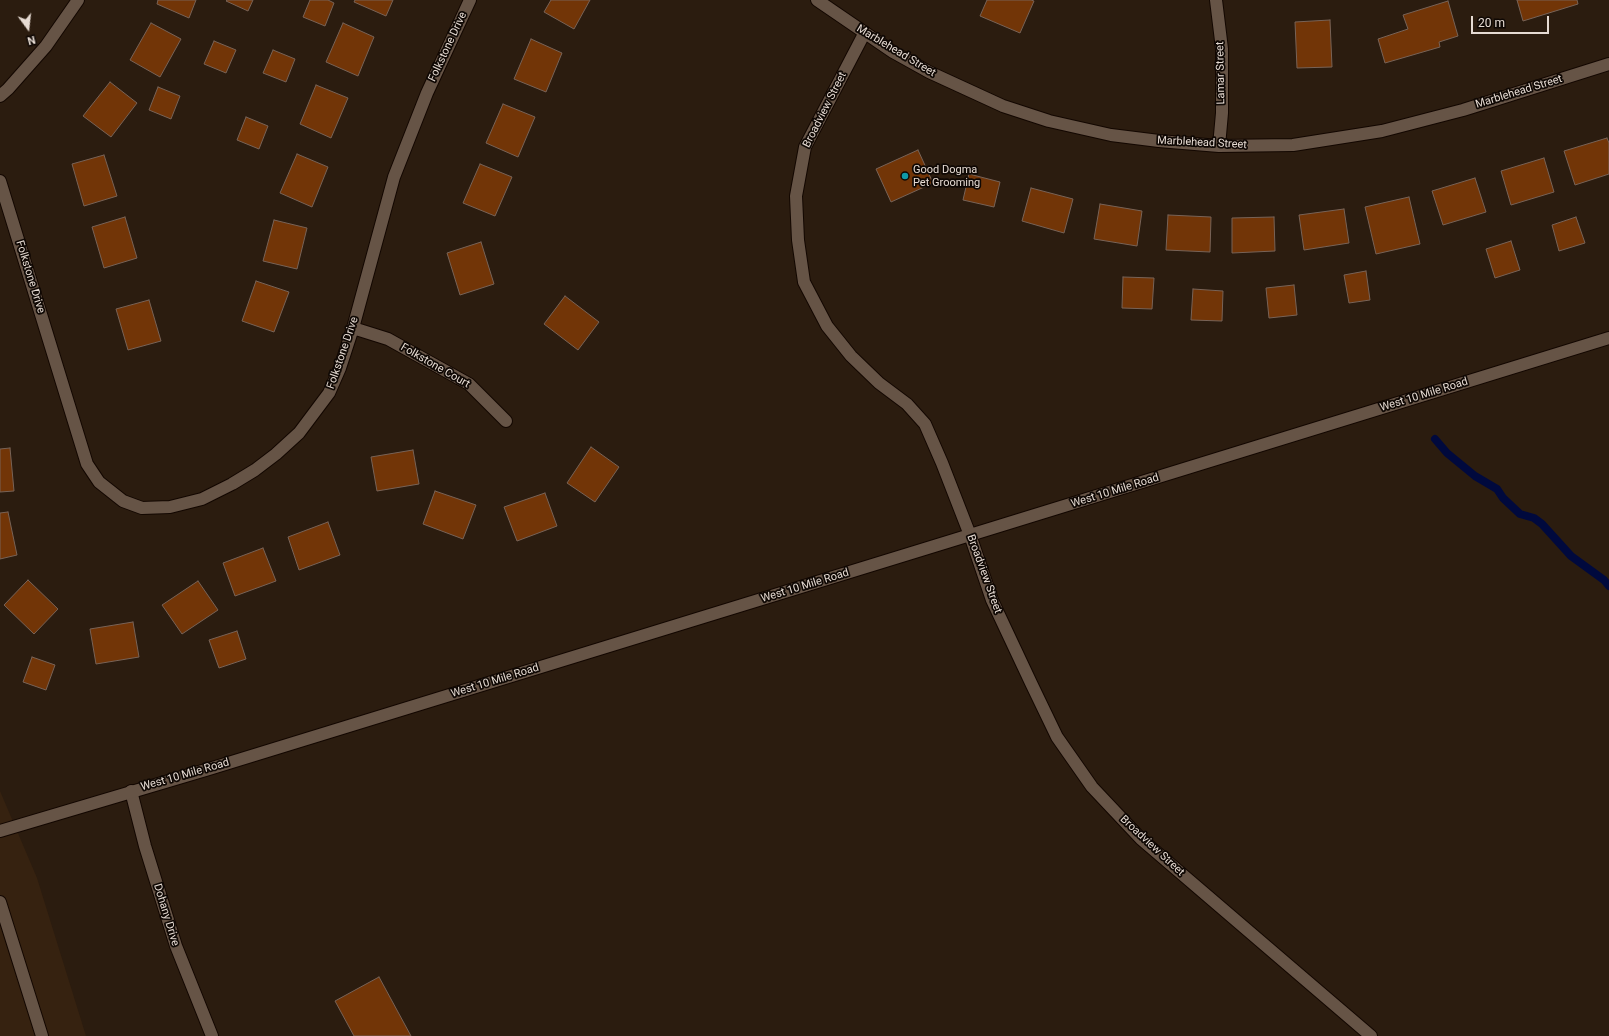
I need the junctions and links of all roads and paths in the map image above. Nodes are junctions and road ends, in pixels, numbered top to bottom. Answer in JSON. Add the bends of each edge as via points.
{"nodes":[{"id":1,"x":78,"y":0,"type":"edge"},
{"id":2,"x":470,"y":0,"type":"edge"},
{"id":3,"x":817,"y":0,"type":"edge"},
{"id":4,"x":1216,"y":0,"type":"edge"},
{"id":5,"x":864,"y":34,"type":"junction"},
{"id":6,"x":1609,"y":64,"type":"edge"},
{"id":7,"x":0,"y":96,"type":"edge"},
{"id":8,"x":1219,"y":146,"type":"junction"},
{"id":9,"x":0,"y":181,"type":"edge"},
{"id":10,"x":353,"y":328,"type":"junction"},
{"id":11,"x":1609,"y":338,"type":"edge"},
{"id":12,"x":506,"y":421,"type":"dead end"},
{"id":13,"x":970,"y":536,"type":"junction"},
{"id":14,"x":131,"y":791,"type":"junction"},
{"id":15,"x":0,"y":831,"type":"edge"},
{"id":16,"x":0,"y":902,"type":"edge"},
{"id":17,"x":42,"y":1036,"type":"edge"},
{"id":18,"x":212,"y":1036,"type":"edge"},
{"id":19,"x":1371,"y":1036,"type":"edge"}],
"edges":[{"from":1,"to":7,"type":"street","via":[[46,46]]},
{"from":2,"to":10,"type":"street","name":"Folkstone Drive","via":[[427,93],[394,177]]},
{"from":3,"to":5,"type":"street","name":"Marblehead Street"},
{"from":4,"to":8,"type":"street","name":"Lamar Street","via":[[1222,49]]},
{"from":5,"to":8,"type":"street","name":"Marblehead Street","via":[[929,72],[1023,113],[1111,135]]},
{"from":5,"to":13,"type":"street","name":"Broadview Street","via":[[805,147],[796,196],[798,240],[804,282],[826,326],[851,356],[879,383],[907,404],[925,424]]},
{"from":6,"to":8,"type":"street","name":"Marblehead Street","via":[[1463,110],[1382,131],[1293,145]]},
{"from":9,"to":10,"type":"street","name":"Folkstone Drive","via":[[87,464],[98,482],[123,501],[142,508],[170,507],[202,499],[255,470],[299,433],[329,393]]},
{"from":10,"to":12,"type":"street","name":"Folkstone Court","via":[[388,339],[469,384]]},
{"from":11,"to":13,"type":"street","name":"West 10 Mile Road"},
{"from":13,"to":14,"type":"street","name":"West 10 Mile Road"},
{"from":13,"to":19,"type":"street","name":"Broadview Street","via":[[990,597],[1033,689],[1057,736],[1092,787],[1141,839]]},
{"from":14,"to":15,"type":"street","name":"West 10 Mile Road"},
{"from":14,"to":18,"type":"street","name":"Dohany Drive","via":[[176,946]]},
{"from":16,"to":17,"type":"street"}]}
